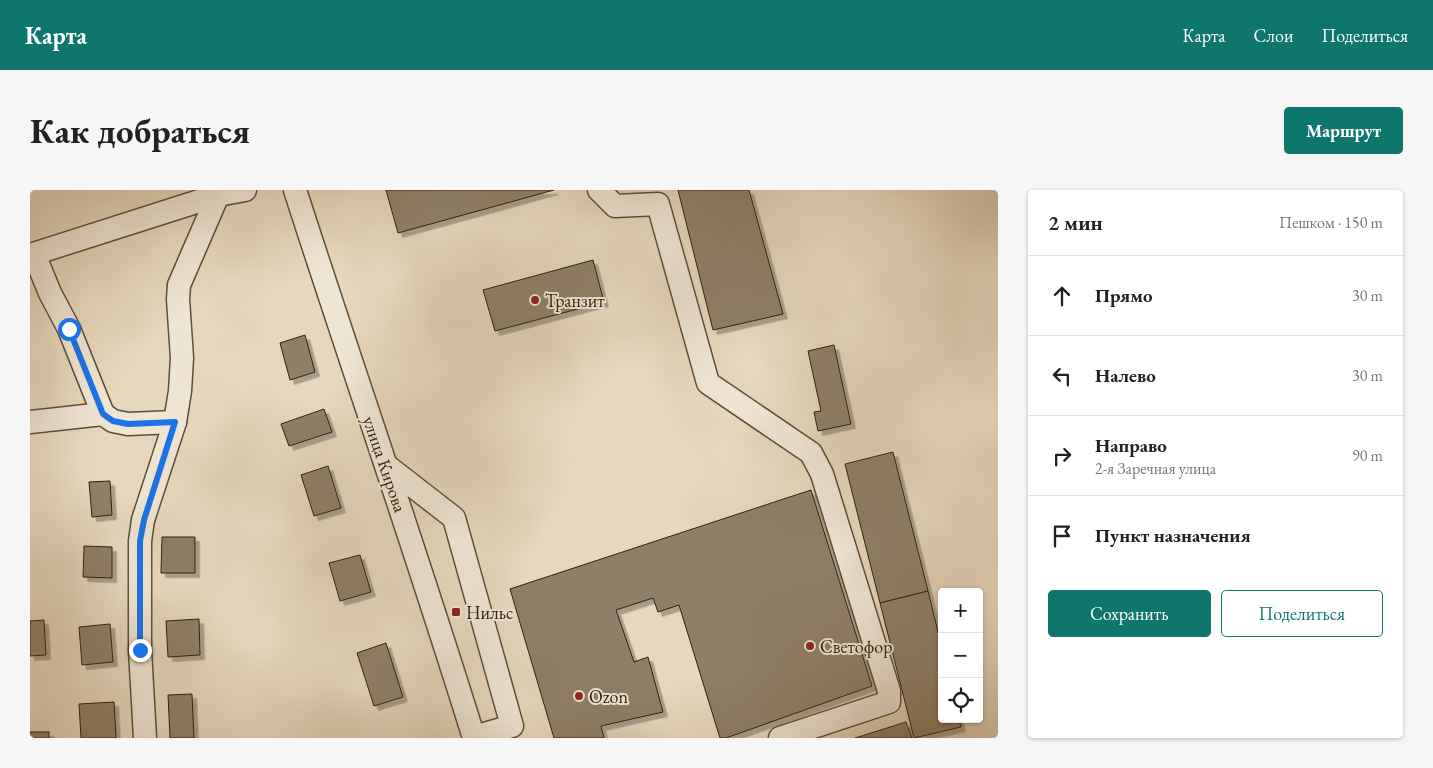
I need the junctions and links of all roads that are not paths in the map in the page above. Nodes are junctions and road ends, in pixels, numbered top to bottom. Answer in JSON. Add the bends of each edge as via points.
{"nodes":[{"id":1,"x":245,"y":190,"type":"edge"},
{"id":2,"x":295,"y":190,"type":"edge"},
{"id":3,"x":599,"y":190,"type":"edge"},
{"id":4,"x":218,"y":195,"type":"junction"},
{"id":5,"x":32,"y":254,"type":"edge"},
{"id":6,"x":103,"y":414,"type":"junction"},
{"id":7,"x":30,"y":422,"type":"edge"},
{"id":8,"x":175,"y":422,"type":"junction"},
{"id":9,"x":387,"y":466,"type":"junction"},
{"id":10,"x":474,"y":737,"type":"edge"},
{"id":11,"x":145,"y":738,"type":"edge"},
{"id":12,"x":780,"y":738,"type":"edge"}],
"edges":[{"from":1,"to":4,"type":"street"},
{"from":2,"to":9,"type":"street","name":"улица Кирова"},
{"from":3,"to":12,"type":"street","via":[[615,206],[658,204],[708,383],[811,454],[822,474],[889,691],[889,702]]},
{"from":4,"to":5,"type":"street"},
{"from":4,"to":8,"type":"street","via":[[179,285],[182,358]]},
{"from":5,"to":6,"type":"street","via":[[69,329]]},
{"from":6,"to":7,"type":"street"},
{"from":6,"to":8,"type":"street","via":[[113,421],[128,424]]},
{"from":8,"to":11,"type":"street","via":[[140,541],[140,650]]},
{"from":9,"to":10,"type":"street","name":"улица Кирова"},
{"from":9,"to":10,"type":"street","via":[[454,518],[512,726]]}]}
